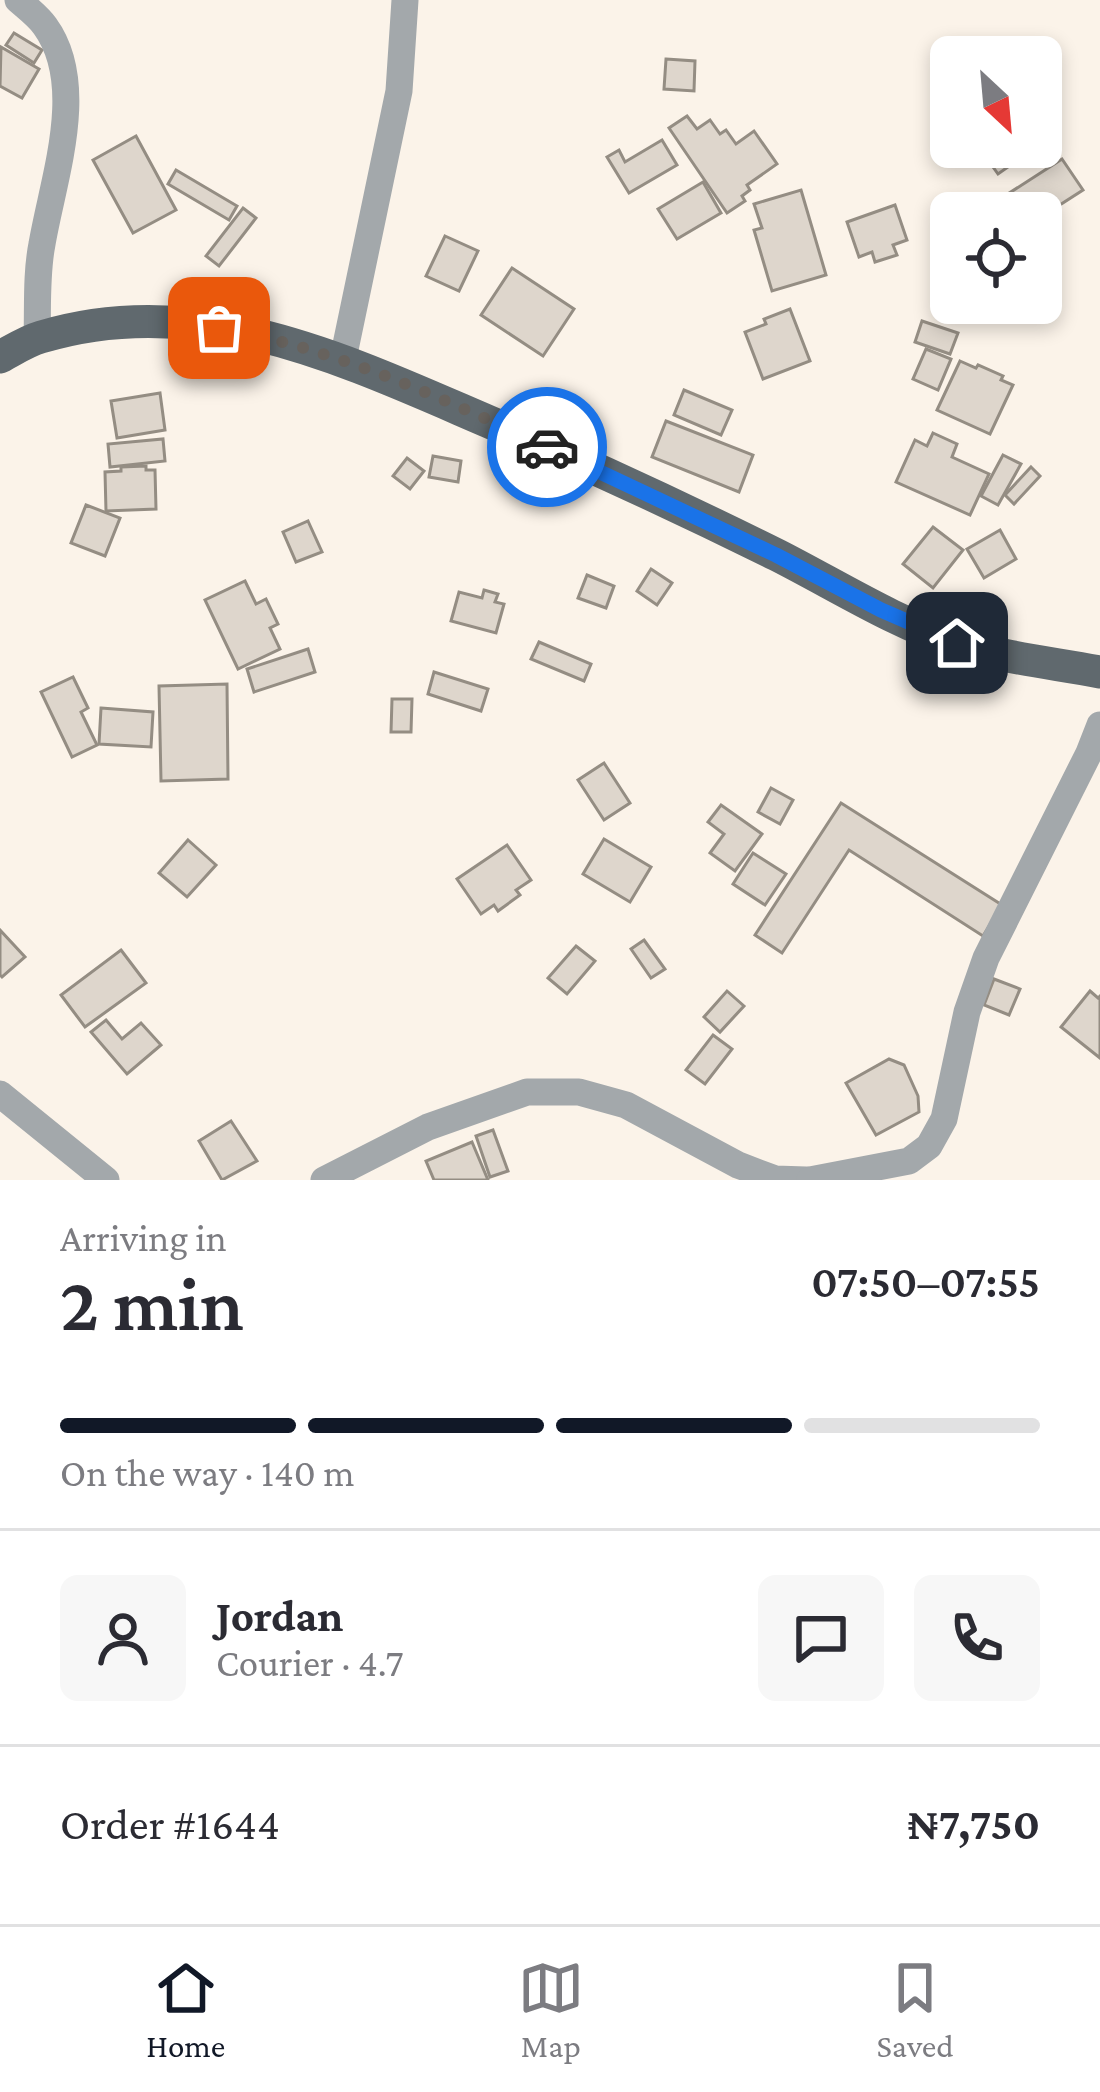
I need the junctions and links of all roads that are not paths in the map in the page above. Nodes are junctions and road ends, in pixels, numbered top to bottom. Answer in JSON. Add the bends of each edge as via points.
{"nodes":[{"id":1,"x":18,"y":0,"type":"edge"},
{"id":2,"x":405,"y":0,"type":"edge"},
{"id":3,"x":11,"y":348,"type":"edge"},
{"id":4,"x":343,"y":359,"type":"junction"},
{"id":5,"x":1100,"y":673,"type":"edge"},
{"id":6,"x":1100,"y":725,"type":"edge"},
{"id":7,"x":0,"y":1094,"type":"edge"},
{"id":8,"x":915,"y":1171,"type":"edge"},
{"id":9,"x":106,"y":1180,"type":"edge"},
{"id":10,"x":324,"y":1180,"type":"edge"},
{"id":11,"x":808,"y":1180,"type":"edge"}],
"edges":[{"from":1,"to":3,"type":"street","via":[[57,46],[64,132]]},
{"from":2,"to":4,"type":"street","via":[[399,92]]},
{"from":3,"to":4,"type":"main road","via":[[98,324],[180,321]]},
{"from":4,"to":5,"type":"main road","via":[[957,643]]},
{"from":6,"to":8,"type":"street","via":[[986,958],[944,1119]]},
{"from":7,"to":9,"type":"street"},
{"from":8,"to":11,"type":"street"},
{"from":10,"to":11,"type":"street","via":[[428,1127],[527,1092],[579,1092],[626,1105],[738,1165]]}]}
